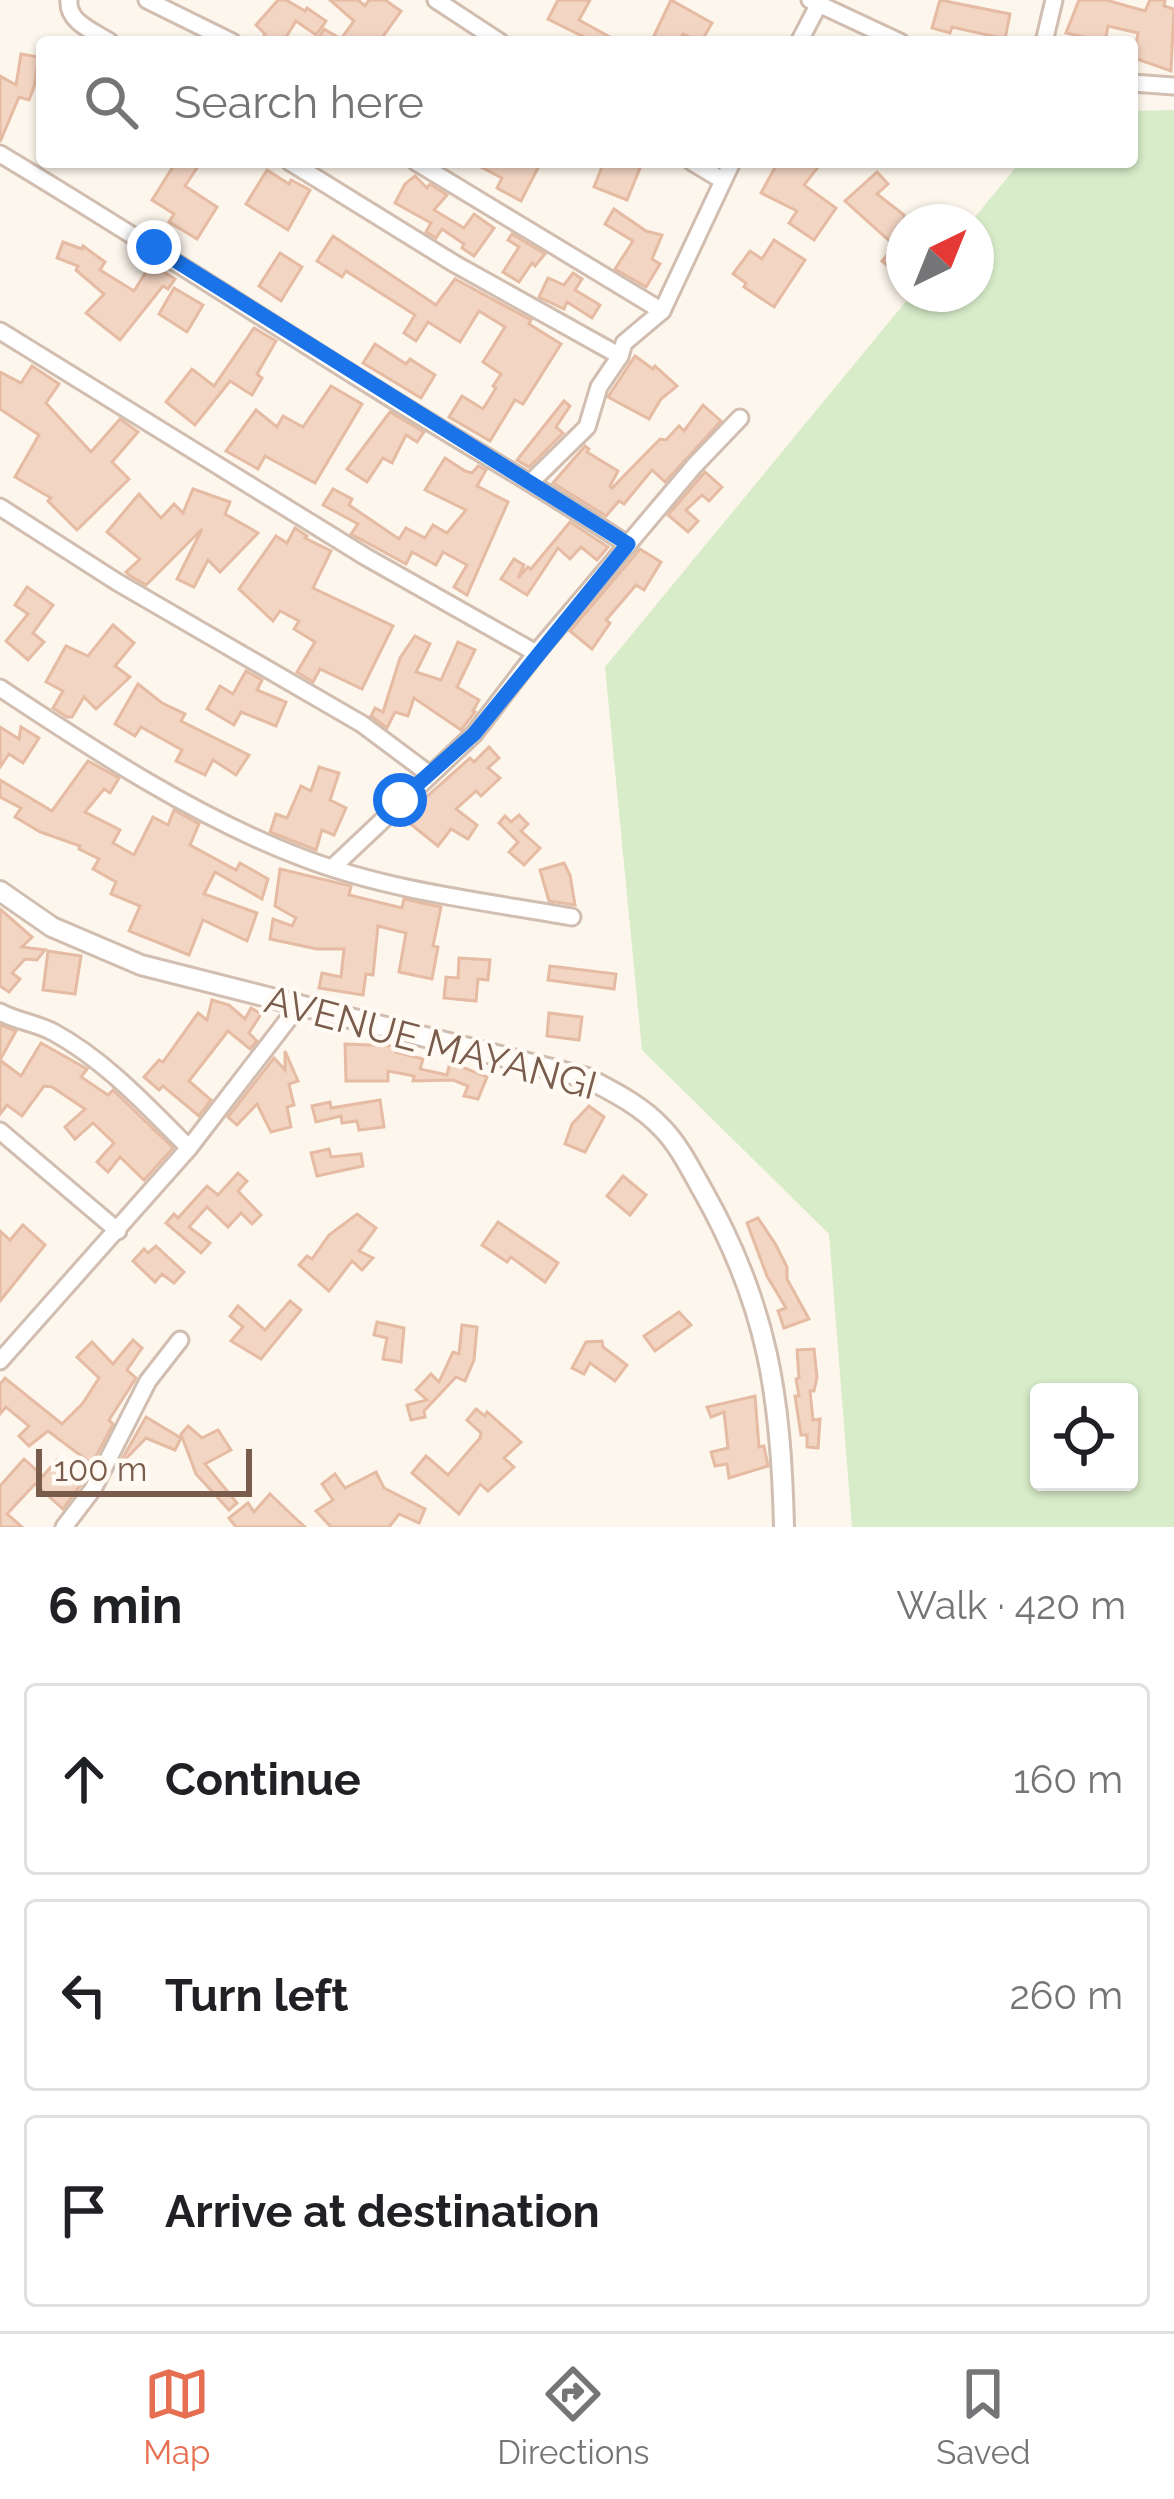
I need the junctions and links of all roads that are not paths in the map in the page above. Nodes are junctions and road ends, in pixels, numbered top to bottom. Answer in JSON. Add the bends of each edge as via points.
{"nodes":[{"id":1,"x":69,"y":0,"type":"edge"},
{"id":2,"x":147,"y":0,"type":"edge"},
{"id":3,"x":436,"y":0,"type":"edge"},
{"id":4,"x":1054,"y":0,"type":"edge"},
{"id":5,"x":817,"y":2,"type":"edge"},
{"id":6,"x":100,"y":36,"type":"edge"},
{"id":7,"x":220,"y":36,"type":"edge"},
{"id":8,"x":491,"y":36,"type":"edge"},
{"id":9,"x":802,"y":36,"type":"edge"},
{"id":10,"x":888,"y":36,"type":"edge"},
{"id":11,"x":1045,"y":36,"type":"edge"},
{"id":12,"x":1138,"y":83,"type":"edge"},
{"id":13,"x":1174,"y":86,"type":"edge"},
{"id":14,"x":0,"y":154,"type":"edge"},
{"id":15,"x":300,"y":168,"type":"edge"},
{"id":16,"x":426,"y":168,"type":"edge"},
{"id":17,"x":702,"y":168,"type":"edge"},
{"id":18,"x":729,"y":168,"type":"edge"},
{"id":19,"x":722,"y":180,"type":"junction"},
{"id":20,"x":662,"y":310,"type":"junction"},
{"id":21,"x":0,"y":332,"type":"edge"},
{"id":22,"x":620,"y":356,"type":"junction"},
{"id":23,"x":740,"y":418,"type":"dead end"},
{"id":24,"x":532,"y":481,"type":"junction"},
{"id":25,"x":0,"y":507,"type":"edge"},
{"id":26,"x":628,"y":544,"type":"junction"},
{"id":27,"x":536,"y":653,"type":"junction"},
{"id":28,"x":0,"y":688,"type":"edge"},
{"id":29,"x":429,"y":774,"type":"junction"},
{"id":30,"x":332,"y":868,"type":"junction"},
{"id":31,"x":0,"y":891,"type":"edge"},
{"id":32,"x":572,"y":917,"type":"dead end"},
{"id":33,"x":300,"y":1004,"type":"junction"},
{"id":34,"x":0,"y":1012,"type":"edge"},
{"id":35,"x":0,"y":1131,"type":"edge"},
{"id":36,"x":189,"y":1148,"type":"junction"},
{"id":37,"x":118,"y":1231,"type":"junction"},
{"id":38,"x":180,"y":1340,"type":"dead end"},
{"id":39,"x":0,"y":1361,"type":"edge"},
{"id":40,"x":70,"y":1525,"type":"edge"},
{"id":41,"x":784,"y":1527,"type":"edge"}],
"edges":[{"from":1,"to":6,"type":"street","via":[[69,13]]},
{"from":2,"to":7,"type":"street"},
{"from":3,"to":8,"type":"street"},
{"from":4,"to":11,"type":"street"},
{"from":5,"to":9,"type":"street"},
{"from":5,"to":10,"type":"street"},
{"from":12,"to":13,"type":"street"},
{"from":14,"to":24,"type":"street"},
{"from":15,"to":22,"type":"street"},
{"from":16,"to":20,"type":"street"},
{"from":17,"to":19,"type":"street"},
{"from":18,"to":19,"type":"street"},
{"from":19,"to":20,"type":"street"},
{"from":20,"to":22,"type":"street"},
{"from":21,"to":27,"type":"street"},
{"from":22,"to":24,"type":"street","via":[[587,427]]},
{"from":23,"to":26,"type":"street"},
{"from":24,"to":26,"type":"street"},
{"from":25,"to":29,"type":"street","via":[[362,724]]},
{"from":26,"to":27,"type":"street"},
{"from":27,"to":29,"type":"street","via":[[474,734]]},
{"from":28,"to":30,"type":"street","via":[[191,804]]},
{"from":29,"to":30,"type":"street"},
{"from":30,"to":32,"type":"street"},
{"from":31,"to":33,"type":"street","name":"AVENUE MAYANGI","via":[[119,957]]},
{"from":33,"to":36,"type":"street"},
{"from":33,"to":41,"type":"street","name":"AVENUE MAYANGI","via":[[587,1078],[661,1126],[714,1210],[756,1304],[782,1447]]},
{"from":34,"to":36,"type":"street","via":[[85,1053]]},
{"from":35,"to":37,"type":"street"},
{"from":36,"to":37,"type":"street"},
{"from":37,"to":39,"type":"street"},
{"from":38,"to":40,"type":"street","via":[[148,1381]]}]}
